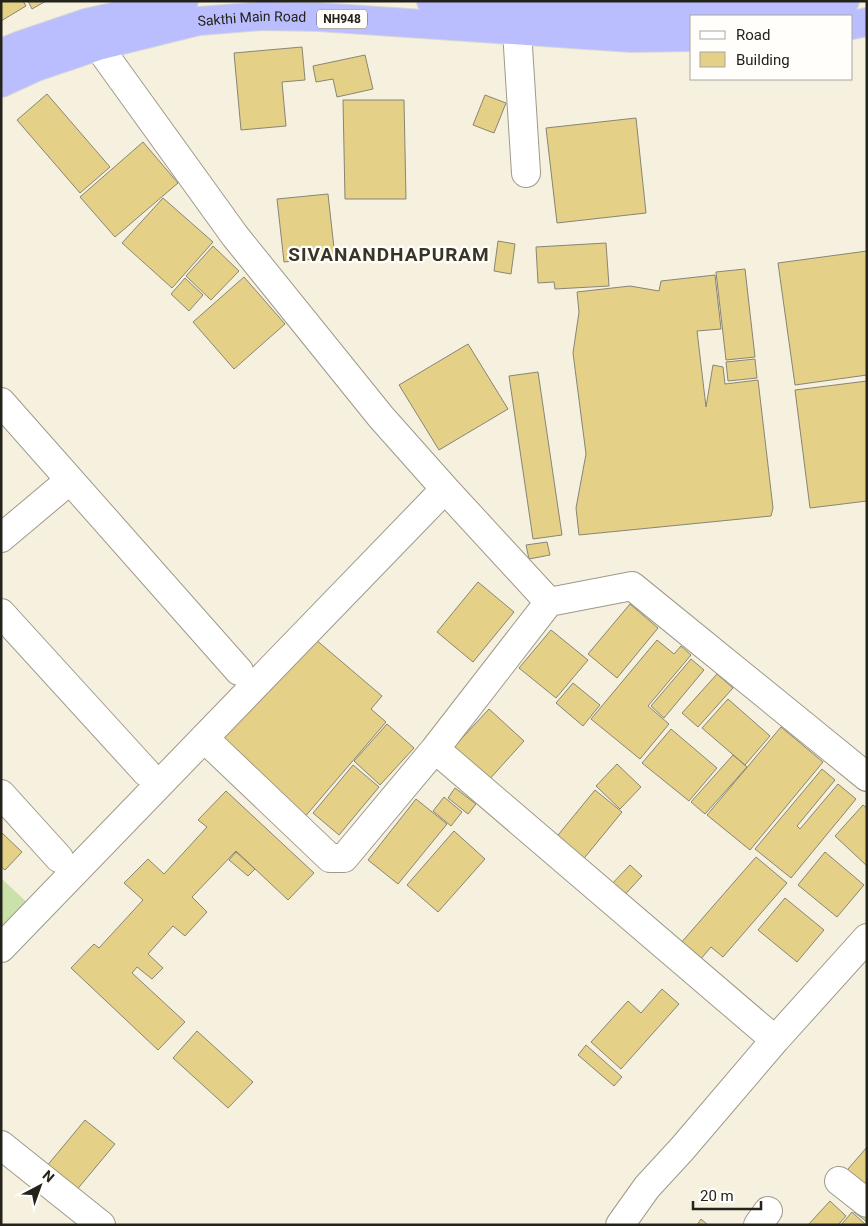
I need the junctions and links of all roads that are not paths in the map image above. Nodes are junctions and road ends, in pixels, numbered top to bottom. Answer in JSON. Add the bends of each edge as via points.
{"nodes":[{"id":1,"x":184,"y":1,"type":"edge"},
{"id":2,"x":430,"y":1,"type":"edge"},
{"id":3,"x":845,"y":1,"type":"edge"},
{"id":4,"x":660,"y":7,"type":"edge"},
{"id":5,"x":867,"y":22,"type":"edge"},
{"id":6,"x":853,"y":25,"type":"edge"},
{"id":7,"x":517,"y":31,"type":"junction"},
{"id":8,"x":690,"y":37,"type":"edge"},
{"id":9,"x":98,"y":46,"type":"junction"},
{"id":10,"x":1,"y":53,"type":"edge"},
{"id":11,"x":1,"y":83,"type":"edge"},
{"id":12,"x":526,"y":173,"type":"dead end"},
{"id":13,"x":1,"y":402,"type":"edge"},
{"id":14,"x":70,"y":480,"type":"junction"},
{"id":15,"x":444,"y":488,"type":"junction"},
{"id":16,"x":1,"y":538,"type":"edge"},
{"id":17,"x":549,"y":602,"type":"junction"},
{"id":18,"x":1,"y":613,"type":"edge"},
{"id":19,"x":239,"y":671,"type":"dead end"},
{"id":20,"x":204,"y":738,"type":"junction"},
{"id":21,"x":435,"y":749,"type":"junction"},
{"id":22,"x":146,"y":772,"type":"dead end"},
{"id":23,"x":867,"y":777,"type":"edge"},
{"id":24,"x":1,"y":794,"type":"edge"},
{"id":25,"x":59,"y":858,"type":"dead end"},
{"id":26,"x":867,"y":938,"type":"edge"},
{"id":27,"x":1,"y":948,"type":"edge"},
{"id":28,"x":775,"y":1040,"type":"junction"},
{"id":29,"x":1,"y":1145,"type":"edge"},
{"id":30,"x":839,"y":1181,"type":"dead end"},
{"id":31,"x":867,"y":1202,"type":"edge"},
{"id":32,"x":101,"y":1225,"type":"edge"},
{"id":33,"x":620,"y":1225,"type":"edge"}],
"edges":[{"from":1,"to":10,"type":"highway","via":[[86,23]]},
{"from":2,"to":4,"type":"highway"},
{"from":3,"to":4,"type":"highway","via":[[727,12]]},
{"from":5,"to":6,"type":"highway"},
{"from":7,"to":8,"type":"highway","name":"Sakthi Main Road","number":"NH948","via":[[631,38]]},
{"from":7,"to":9,"type":"highway","name":"Sakthi Main Road","number":"NH948","via":[[262,16],[198,21]]},
{"from":7,"to":12,"type":"street"},
{"from":9,"to":11,"type":"highway","name":"Sakthi Main Road","number":"NH948"},
{"from":9,"to":15,"type":"street","via":[[235,236],[381,417]]},
{"from":13,"to":14,"type":"street"},
{"from":14,"to":16,"type":"street"},
{"from":14,"to":19,"type":"street"},
{"from":15,"to":17,"type":"street"},
{"from":15,"to":20,"type":"street"},
{"from":17,"to":21,"type":"street"},
{"from":17,"to":23,"type":"street","via":[[632,586]]},
{"from":18,"to":22,"type":"street"},
{"from":20,"to":21,"type":"street","via":[[330,858],[344,858]]},
{"from":20,"to":27,"type":"street"},
{"from":21,"to":28,"type":"street"},
{"from":24,"to":25,"type":"street"},
{"from":26,"to":28,"type":"street"},
{"from":28,"to":33,"type":"street","via":[[647,1187]]},
{"from":29,"to":32,"type":"street"},
{"from":30,"to":31,"type":"street"}]}
